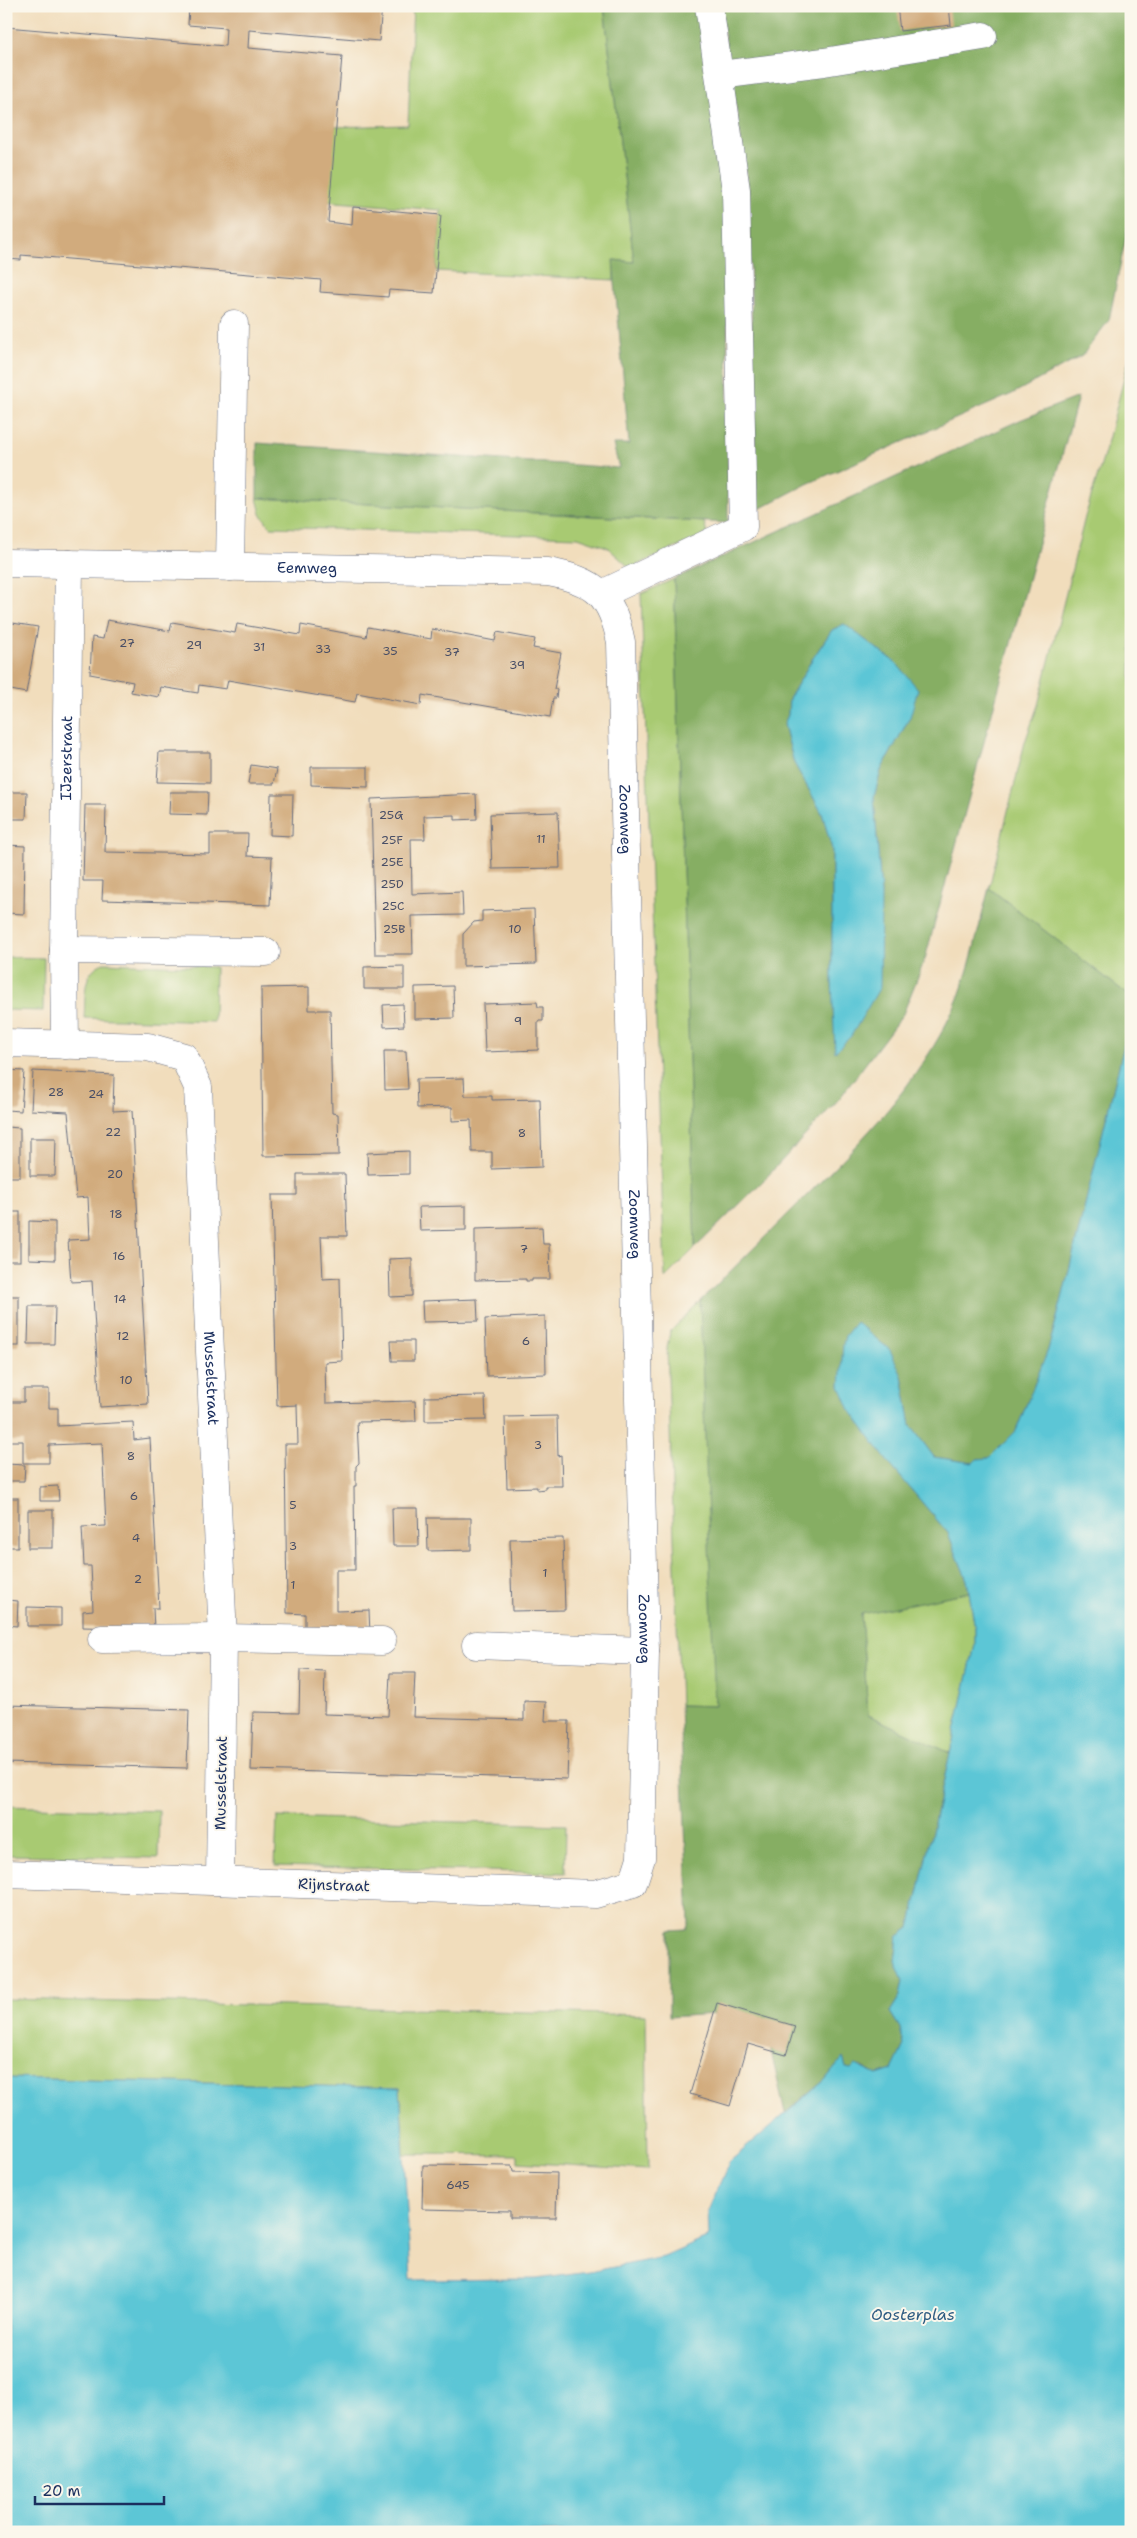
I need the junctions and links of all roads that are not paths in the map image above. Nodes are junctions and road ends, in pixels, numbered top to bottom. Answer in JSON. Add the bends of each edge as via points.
{"nodes":[{"id":1,"x":709,"y":6,"type":"edge"},
{"id":2,"x":983,"y":36,"type":"dead end"},
{"id":3,"x":720,"y":75,"type":"junction"},
{"id":4,"x":234,"y":324,"type":"dead end"},
{"id":5,"x":6,"y":563,"type":"edge"},
{"id":6,"x":69,"y":564,"type":"junction"},
{"id":7,"x":230,"y":567,"type":"junction"},
{"id":8,"x":602,"y":594,"type":"junction"},
{"id":9,"x":64,"y":950,"type":"junction"},
{"id":10,"x":266,"y":952,"type":"dead end"},
{"id":11,"x":6,"y":1043,"type":"edge"},
{"id":12,"x":65,"y":1045,"type":"junction"},
{"id":13,"x":223,"y":1638,"type":"junction"},
{"id":14,"x":102,"y":1639,"type":"dead end"},
{"id":15,"x":382,"y":1641,"type":"dead end"},
{"id":16,"x":476,"y":1645,"type":"dead end"},
{"id":17,"x":645,"y":1651,"type":"junction"},
{"id":18,"x":640,"y":1858,"type":"joint"},
{"id":19,"x":6,"y":1874,"type":"edge"},
{"id":20,"x":220,"y":1880,"type":"junction"}],
"edges":[{"from":1,"to":3,"type":"street"},
{"from":2,"to":3,"type":"street"},
{"from":3,"to":8,"type":"street","via":[[736,190],[744,527]]},
{"from":4,"to":7,"type":"street"},
{"from":5,"to":6,"type":"street","name":"Eemweg"},
{"from":6,"to":7,"type":"street","name":"Eemweg"},
{"from":6,"to":9,"type":"street","name":"IJzerstraat"},
{"from":7,"to":8,"type":"street","name":"Eemweg","via":[[548,572],[576,577]]},
{"from":8,"to":17,"type":"street","name":"Zoomweg","via":[[615,616],[620,642]]},
{"from":9,"to":10,"type":"street"},
{"from":9,"to":12,"type":"street","name":"IJzerstraat"},
{"from":11,"to":12,"type":"street","name":"Musselstraat"},
{"from":12,"to":13,"type":"street","name":"Musselstraat","via":[[148,1047],[184,1057],[198,1087]]},
{"from":13,"to":14,"type":"street"},
{"from":13,"to":15,"type":"street"},
{"from":13,"to":20,"type":"street","name":"Musselstraat"},
{"from":16,"to":17,"type":"street"},
{"from":17,"to":18,"type":"street","name":"Zoomweg"},
{"from":18,"to":20,"type":"street","name":"Rijnstraat","via":[[633,1883],[595,1894]]},
{"from":19,"to":20,"type":"street","name":"Rijnstraat"}]}
